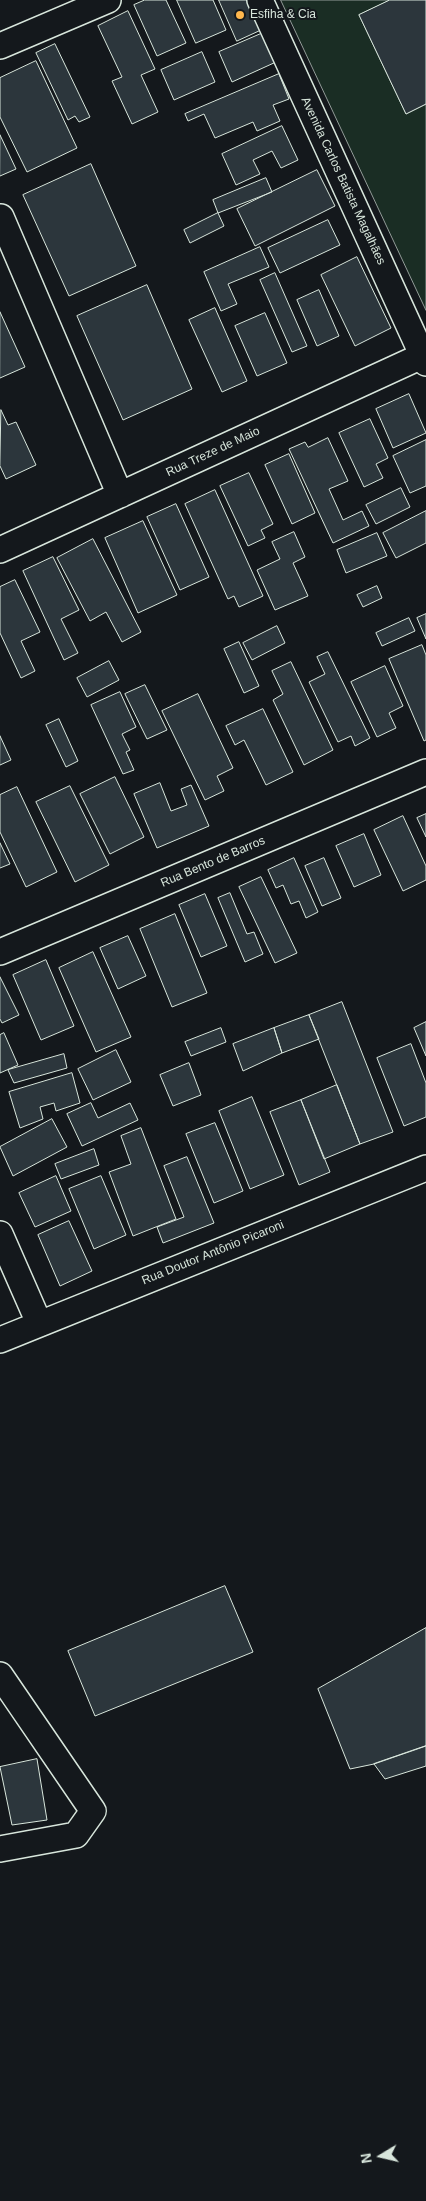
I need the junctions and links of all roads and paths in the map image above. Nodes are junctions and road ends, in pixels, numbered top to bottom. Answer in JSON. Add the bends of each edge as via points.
{"nodes":[{"id":1,"x":108,"y":0,"type":"edge"},
{"id":2,"x":260,"y":0,"type":"edge"},
{"id":3,"x":0,"y":46,"type":"edge"},
{"id":4,"x":1,"y":217,"type":"edge"},
{"id":5,"x":425,"y":357,"type":"edge"},
{"id":6,"x":120,"y":495,"type":"junction"},
{"id":7,"x":0,"y":550,"type":"edge"},
{"id":8,"x":426,"y":772,"type":"edge"},
{"id":9,"x":0,"y":952,"type":"edge"},
{"id":10,"x":426,"y":1168,"type":"edge"},
{"id":11,"x":0,"y":1234,"type":"edge"},
{"id":12,"x":39,"y":1323,"type":"junction"},
{"id":13,"x":0,"y":1340,"type":"edge"},
{"id":14,"x":0,"y":1675,"type":"edge"},
{"id":15,"x":0,"y":1849,"type":"edge"}],
"edges":[{"from":1,"to":3,"type":"street"},
{"from":2,"to":5,"type":"street","name":"Avenida Carlos Batista Magalhães"},
{"from":4,"to":6,"type":"street"},
{"from":5,"to":6,"type":"street","name":"Rua Treze de Maio"},
{"from":6,"to":7,"type":"street","name":"Rua Treze de Maio"},
{"from":8,"to":9,"type":"street","name":"Rua Bento de Barros"},
{"from":10,"to":12,"type":"street","name":"Rua Doutor Antônio Picaroni"},
{"from":11,"to":12,"type":"street"},
{"from":12,"to":13,"type":"street","name":"Rua Doutor Antônio Picaroni"},
{"from":14,"to":15,"type":"street","via":[[93,1811],[76,1835]]}]}
